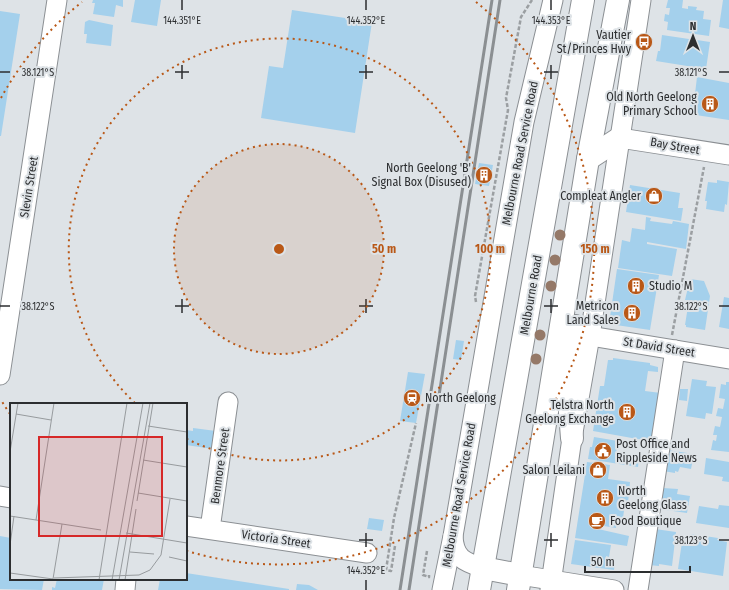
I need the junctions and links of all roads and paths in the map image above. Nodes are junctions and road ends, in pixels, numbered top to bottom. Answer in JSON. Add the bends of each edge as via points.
{"nodes":[{"id":1,"x":57,"y":0,"type":"edge"},
{"id":2,"x":532,"y":0,"type":"edge"},
{"id":3,"x":583,"y":0,"type":"edge"},
{"id":4,"x":618,"y":0,"type":"edge"},
{"id":5,"x":641,"y":0,"type":"edge"},
{"id":6,"x":553,"y":1,"type":"edge"},
{"id":7,"x":508,"y":110,"type":"dead end"},
{"id":8,"x":594,"y":123,"type":"junction"},
{"id":9,"x":620,"y":138,"type":"junction"},
{"id":10,"x":706,"y":152,"type":"junction"},
{"id":11,"x":729,"y":155,"type":"edge"},
{"id":12,"x":588,"y":159,"type":"junction"},
{"id":13,"x":583,"y":189,"type":"junction"},
{"id":14,"x":538,"y":258,"type":"junction"},
{"id":15,"x":590,"y":336,"type":"junction"},
{"id":16,"x":673,"y":350,"type":"junction"},
{"id":17,"x":729,"y":359,"type":"edge"},
{"id":18,"x":0,"y":375,"type":"edge"},
{"id":19,"x":228,"y":402,"type":"dead end"},
{"id":20,"x":416,"y":423,"type":"dead end"},
{"id":21,"x":572,"y":438,"type":"junction"},
{"id":22,"x":0,"y":496,"type":"edge"},
{"id":23,"x":10,"y":498,"type":"edge"},
{"id":24,"x":187,"y":526,"type":"edge"},
{"id":25,"x":210,"y":530,"type":"junction"},
{"id":26,"x":453,"y":536,"type":"junction"},
{"id":27,"x":395,"y":546,"type":"dead end"},
{"id":28,"x":427,"y":551,"type":"dead end"},
{"id":29,"x":367,"y":553,"type":"dead end"},
{"id":30,"x":483,"y":568,"type":"junction"},
{"id":31,"x":430,"y":569,"type":"dead end"},
{"id":32,"x":126,"y":580,"type":"edge"},
{"id":33,"x":519,"y":582,"type":"edge"},
{"id":34,"x":551,"y":585,"type":"edge"},
{"id":35,"x":125,"y":590,"type":"edge"},
{"id":36,"x":442,"y":590,"type":"edge"},
{"id":37,"x":479,"y":590,"type":"edge"},
{"id":38,"x":614,"y":590,"type":"edge"},
{"id":39,"x":638,"y":590,"type":"edge"}],
"edges":[{"from":1,"to":18,"type":"street","name":"Slevin Street"},
{"from":2,"to":7,"type":"path","via":[[521,17],[506,98]]},
{"from":3,"to":14,"type":"highway","name":"Melbourne Road"},
{"from":4,"to":8,"type":"highway"},
{"from":5,"to":9,"type":"street"},
{"from":6,"to":26,"type":"street","name":"Melbourne Road Service Road","via":[[521,137]]},
{"from":8,"to":12,"type":"highway"},
{"from":8,"to":14,"type":"highway","via":[[583,121],[576,128],[558,218]]},
{"from":9,"to":10,"type":"street","name":"Bay Street"},
{"from":9,"to":12,"type":"highway"},
{"from":9,"to":15,"type":"street"},
{"from":10,"to":11,"type":"street","name":"Bay Street"},
{"from":10,"to":16,"type":"path"},
{"from":12,"to":13,"type":"highway"},
{"from":13,"to":21,"type":"highway","via":[[577,309],[568,387]]},
{"from":13,"to":33,"type":"highway"},
{"from":14,"to":30,"type":"highway","name":"Melbourne Road"},
{"from":15,"to":16,"type":"street","name":"St David Street"},
{"from":15,"to":21,"type":"street"},
{"from":16,"to":17,"type":"street","name":"St David Street"},
{"from":16,"to":39,"type":"street"},
{"from":19,"to":25,"type":"street","name":"Benmore Street"},
{"from":20,"to":27,"type":"path","via":[[394,518],[386,570],[391,571]]},
{"from":21,"to":34,"type":"street"},
{"from":22,"to":23,"type":"street"},
{"from":24,"to":25,"type":"street","name":"Victoria Street"},
{"from":25,"to":29,"type":"street","name":"Victoria Street"},
{"from":26,"to":30,"type":"street","via":[[458,556],[465,562]]},
{"from":26,"to":36,"type":"street","name":"Melbourne Road Service Road"},
{"from":28,"to":31,"type":"path","via":[[423,575],[429,576]]},
{"from":30,"to":33,"type":"highway"},
{"from":30,"to":37,"type":"highway","name":"Melbourne Road"},
{"from":32,"to":35,"type":"street"},
{"from":33,"to":34,"type":"street"},
{"from":34,"to":38,"type":"street"}]}
